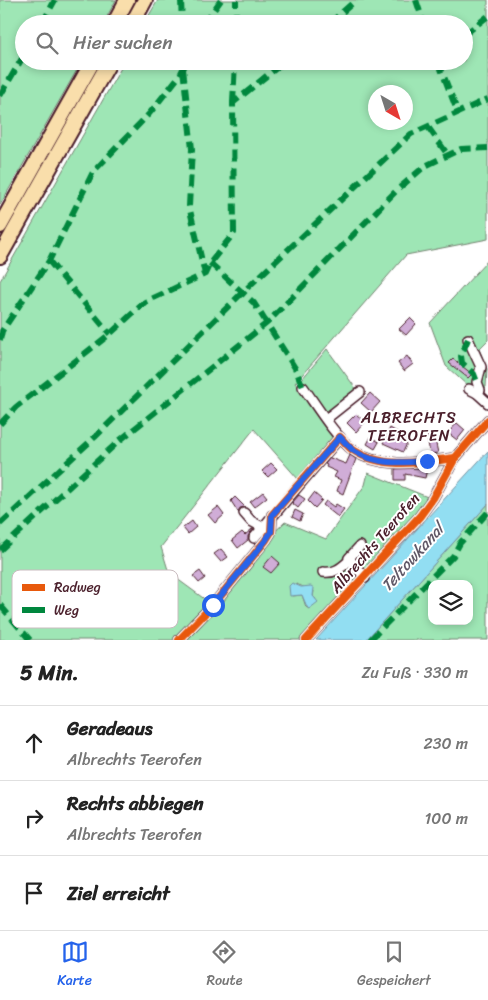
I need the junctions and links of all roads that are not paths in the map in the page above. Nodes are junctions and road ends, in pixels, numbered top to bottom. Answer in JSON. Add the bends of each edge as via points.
{"nodes":[{"id":1,"x":127,"y":0,"type":"edge"},
{"id":2,"x":145,"y":0,"type":"edge"},
{"id":3,"x":119,"y":15,"type":"edge"},
{"id":4,"x":137,"y":15,"type":"edge"},
{"id":5,"x":88,"y":70,"type":"edge"},
{"id":6,"x":105,"y":70,"type":"edge"},
{"id":7,"x":0,"y":226,"type":"edge"},
{"id":8,"x":0,"y":256,"type":"edge"},
{"id":9,"x":468,"y":339,"type":"dead end"},
{"id":10,"x":303,"y":387,"type":"dead end"},
{"id":11,"x":360,"y":392,"type":"dead end"},
{"id":12,"x":488,"y":403,"type":"edge"},
{"id":13,"x":326,"y":419,"type":"junction"},
{"id":14,"x":488,"y":420,"type":"edge"},
{"id":15,"x":337,"y":436,"type":"junction"},
{"id":16,"x":455,"y":458,"type":"junction"},
{"id":17,"x":244,"y":513,"type":"dead end"},
{"id":18,"x":272,"y":515,"type":"junction"},
{"id":19,"x":262,"y":527,"type":"junction"},
{"id":20,"x":254,"y":538,"type":"dead end"},
{"id":21,"x":360,"y":546,"type":"dead end"},
{"id":22,"x":350,"y":560,"type":"junction"},
{"id":23,"x":323,"y":572,"type":"dead end"},
{"id":24,"x":365,"y":578,"type":"junction"},
{"id":25,"x":179,"y":640,"type":"edge"},
{"id":26,"x":306,"y":640,"type":"edge"}],
"edges":[{"from":1,"to":3,"type":"highway"},
{"from":2,"to":4,"type":"highway"},
{"from":5,"to":7,"type":"highway"},
{"from":6,"to":8,"type":"highway"},
{"from":9,"to":12,"type":"street","via":[[481,367],[477,382],[480,390],[473,391]]},
{"from":10,"to":13,"type":"street"},
{"from":11,"to":13,"type":"street"},
{"from":13,"to":15,"type":"street"},
{"from":14,"to":16,"type":"street","name":"Albrechts Teerofen"},
{"from":15,"to":16,"type":"street","via":[[353,450],[373,460],[392,463]]},
{"from":15,"to":18,"type":"street"},
{"from":16,"to":24,"type":"street","name":"Albrechts Teerofen","via":[[420,516]]},
{"from":17,"to":19,"type":"street"},
{"from":18,"to":19,"type":"street"},
{"from":18,"to":25,"type":"street","via":[[271,532],[266,540],[213,605]]},
{"from":19,"to":20,"type":"street"},
{"from":21,"to":22,"type":"street"},
{"from":22,"to":23,"type":"street","via":[[336,572]]},
{"from":22,"to":24,"type":"street"},
{"from":24,"to":26,"type":"street","name":"Albrechts Teerofen"}]}
